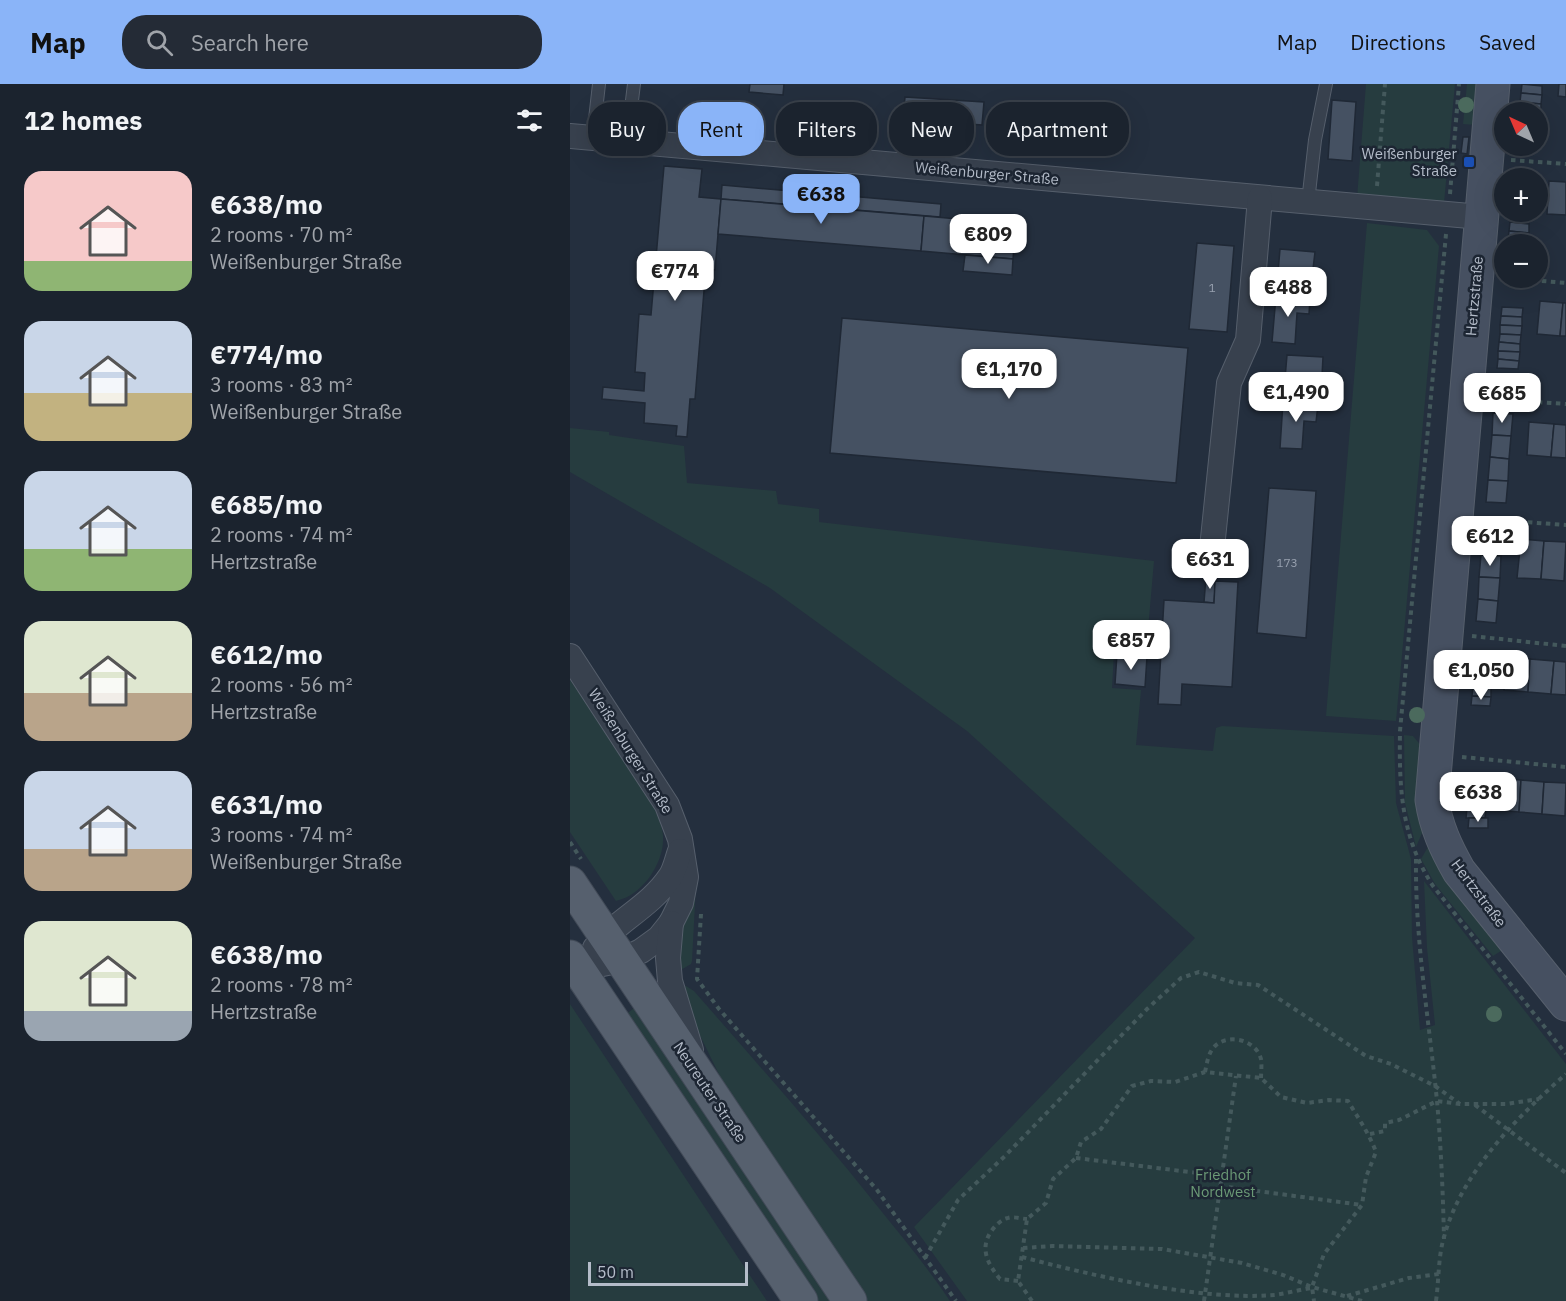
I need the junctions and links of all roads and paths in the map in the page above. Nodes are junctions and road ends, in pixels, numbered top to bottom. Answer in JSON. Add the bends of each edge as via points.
{"nodes":[{"id":1,"x":599,"y":84,"type":"edge"},
{"id":2,"x":634,"y":84,"type":"edge"},
{"id":3,"x":1326,"y":84,"type":"edge"},
{"id":4,"x":1385,"y":84,"type":"edge"},
{"id":5,"x":1493,"y":84,"type":"edge"},
{"id":6,"x":632,"y":102,"type":"edge"},
{"id":7,"x":582,"y":136,"type":"edge"},
{"id":8,"x":666,"y":145,"type":"edge"},
{"id":9,"x":1486,"y":158,"type":"junction"},
{"id":10,"x":1566,"y":164,"type":"edge"},
{"id":11,"x":1260,"y":198,"type":"junction"},
{"id":12,"x":1308,"y":202,"type":"junction"},
{"id":13,"x":1376,"y":208,"type":"junction"},
{"id":14,"x":1481,"y":217,"type":"junction"},
{"id":15,"x":1548,"y":282,"type":"edge"},
{"id":16,"x":1566,"y":283,"type":"edge"},
{"id":17,"x":1465,"y":397,"type":"junction"},
{"id":18,"x":1566,"y":404,"type":"edge"},
{"id":19,"x":1455,"y":517,"type":"junction"},
{"id":20,"x":1566,"y":525,"type":"edge"},
{"id":21,"x":1212,"y":548,"type":"dead end"},
{"id":22,"x":1444,"y":633,"type":"junction"},
{"id":23,"x":1566,"y":646,"type":"edge"},
{"id":24,"x":570,"y":656,"type":"edge"},
{"id":25,"x":1434,"y":755,"type":"junction"},
{"id":26,"x":1566,"y":767,"type":"edge"},
{"id":27,"x":680,"y":850,"type":"junction"},
{"id":28,"x":1416,"y":858,"type":"dead end"},
{"id":29,"x":570,"y":883,"type":"edge"},
{"id":30,"x":671,"y":922,"type":"junction"},
{"id":31,"x":614,"y":947,"type":"junction"},
{"id":32,"x":574,"y":963,"type":"edge"},
{"id":33,"x":697,"y":979,"type":"dead end"},
{"id":34,"x":1563,"y":1018,"type":"edge"},
{"id":35,"x":1552,"y":1037,"type":"dead end"},
{"id":36,"x":1205,"y":1072,"type":"junction"},
{"id":37,"x":1566,"y":1074,"type":"edge"},
{"id":38,"x":699,"y":1075,"type":"junction"},
{"id":39,"x":1236,"y":1076,"type":"junction"},
{"id":40,"x":1261,"y":1078,"type":"junction"},
{"id":41,"x":1435,"y":1086,"type":"junction"},
{"id":42,"x":1539,"y":1099,"type":"junction"},
{"id":43,"x":1437,"y":1101,"type":"junction"},
{"id":44,"x":1460,"y":1104,"type":"junction"},
{"id":45,"x":1475,"y":1104,"type":"junction"},
{"id":46,"x":1509,"y":1131,"type":"junction"},
{"id":47,"x":1370,"y":1134,"type":"junction"},
{"id":48,"x":1076,"y":1158,"type":"junction"},
{"id":49,"x":1566,"y":1173,"type":"edge"},
{"id":50,"x":1222,"y":1176,"type":"junction"},
{"id":51,"x":1220,"y":1186,"type":"junction"},
{"id":52,"x":1362,"y":1205,"type":"junction"},
{"id":53,"x":1027,"y":1219,"type":"junction"},
{"id":54,"x":1443,"y":1239,"type":"junction"},
{"id":55,"x":1023,"y":1248,"type":"junction"},
{"id":56,"x":1022,"y":1257,"type":"junction"},
{"id":57,"x":1210,"y":1257,"type":"junction"},
{"id":58,"x":925,"y":1258,"type":"junction"},
{"id":59,"x":1439,"y":1274,"type":"junction"},
{"id":60,"x":1018,"y":1281,"type":"junction"},
{"id":61,"x":1312,"y":1287,"type":"junction"},
{"id":62,"x":1346,"y":1296,"type":"junction"},
{"id":63,"x":1204,"y":1298,"type":"edge"},
{"id":64,"x":801,"y":1301,"type":"edge"},
{"id":65,"x":850,"y":1301,"type":"edge"},
{"id":66,"x":956,"y":1301,"type":"edge"},
{"id":67,"x":1032,"y":1301,"type":"edge"},
{"id":68,"x":1314,"y":1301,"type":"edge"},
{"id":69,"x":1362,"y":1301,"type":"edge"},
{"id":70,"x":1436,"y":1301,"type":"edge"}],
"edges":[{"from":1,"to":7,"type":"lane"},
{"from":2,"to":6,"type":"lane"},
{"from":3,"to":12,"type":"lane"},
{"from":4,"to":13,"type":"path"},
{"from":5,"to":9,"type":"main road","name":"Hertzstraße"},
{"from":8,"to":11,"type":"street","name":"Weißenburger Straße"},
{"from":9,"to":10,"type":"path"},
{"from":9,"to":14,"type":"main road","name":"Hertzstraße"},
{"from":11,"to":12,"type":"street","name":"Weißenburger Straße"},
{"from":11,"to":21,"type":"street","via":[[1248,340],[1229,383]]},
{"from":12,"to":13,"type":"street","name":"Weißenburger Straße"},
{"from":13,"to":14,"type":"street","name":"Weißenburger Straße"},
{"from":14,"to":17,"type":"main road","name":"Hertzstraße"},
{"from":15,"to":16,"type":"path"},
{"from":17,"to":18,"type":"path"},
{"from":17,"to":19,"type":"main road","name":"Hertzstraße"},
{"from":19,"to":20,"type":"path"},
{"from":19,"to":22,"type":"main road","name":"Hertzstraße"},
{"from":22,"to":23,"type":"path"},
{"from":22,"to":25,"type":"main road","name":"Hertzstraße"},
{"from":24,"to":27,"type":"street","name":"Weißenburger Straße","via":[[667,805],[680,839]]},
{"from":25,"to":26,"type":"path"},
{"from":25,"to":34,"type":"main road","name":"Hertzstraße","via":[[1432,800],[1446,848]]},
{"from":27,"to":30,"type":"street","name":"Weißenburger Straße","via":[[686,877],[681,903]]},
{"from":27,"to":31,"type":"street","name":"Weißenburger Straße","via":[[672,876],[636,913]]},
{"from":28,"to":41,"type":"path","via":[[1422,980]]},
{"from":29,"to":31,"type":"main road","name":"Neureuter Straße"},
{"from":30,"to":31,"type":"street","name":"Weißenburger Straße","via":[[659,938],[641,951]]},
{"from":30,"to":38,"type":"street","name":"Weißenburger Straße","via":[[670,981]]},
{"from":31,"to":32,"type":"street","name":"Weißenburger Straße"},
{"from":31,"to":38,"type":"main road","name":"Neureuter Straße"},
{"from":32,"to":64,"type":"main road"},
{"from":33,"to":58,"type":"path","via":[[878,1190]]},
{"from":34,"to":35,"type":"path"},
{"from":36,"to":39,"type":"path"},
{"from":36,"to":40,"type":"path","via":[[1215,1046],[1238,1038],[1252,1045],[1261,1058]]},
{"from":36,"to":48,"type":"path","via":[[1175,1082],[1151,1081],[1132,1086],[1101,1130],[1081,1142]]},
{"from":37,"to":42,"type":"path"},
{"from":38,"to":65,"type":"main road","name":"Neureuter Straße"},
{"from":39,"to":40,"type":"path"},
{"from":39,"to":50,"type":"path"},
{"from":40,"to":47,"type":"path","via":[[1281,1097],[1307,1103],[1348,1101]]},
{"from":41,"to":43,"type":"path"},
{"from":41,"to":44,"type":"path"},
{"from":41,"to":58,"type":"path","via":[[1366,1056],[1258,985],[1198,972],[1181,978],[1147,1009],[958,1200]]},
{"from":42,"to":45,"type":"path"},
{"from":42,"to":46,"type":"path"},
{"from":43,"to":44,"type":"path"},
{"from":43,"to":47,"type":"path","via":[[1385,1123],[1385,1131]]},
{"from":43,"to":54,"type":"path"},
{"from":44,"to":45,"type":"path"},
{"from":45,"to":46,"type":"path"},
{"from":46,"to":49,"type":"path"},
{"from":46,"to":54,"type":"path","via":[[1459,1197]]},
{"from":47,"to":52,"type":"path","via":[[1376,1152],[1366,1178]]},
{"from":48,"to":50,"type":"path"},
{"from":48,"to":53,"type":"path","via":[[1053,1179],[1046,1203]]},
{"from":50,"to":51,"type":"path"},
{"from":51,"to":52,"type":"path"},
{"from":51,"to":57,"type":"path"},
{"from":52,"to":61,"type":"path","via":[[1324,1254]]},
{"from":53,"to":55,"type":"path"},
{"from":53,"to":60,"type":"path","via":[[1008,1218],[994,1226],[986,1240],[990,1267],[1000,1279]]},
{"from":54,"to":59,"type":"path"},
{"from":55,"to":56,"type":"path"},
{"from":55,"to":57,"type":"path","via":[[1161,1249]]},
{"from":56,"to":60,"type":"path"},
{"from":56,"to":63,"type":"path"},
{"from":57,"to":61,"type":"path","via":[[1282,1275]]},
{"from":57,"to":63,"type":"path"},
{"from":58,"to":66,"type":"path"},
{"from":59,"to":62,"type":"path","via":[[1408,1278]]},
{"from":59,"to":70,"type":"path"},
{"from":60,"to":67,"type":"path"},
{"from":61,"to":62,"type":"path"},
{"from":61,"to":63,"type":"path","via":[[1274,1296]]},
{"from":61,"to":68,"type":"path"},
{"from":62,"to":69,"type":"path"}]}
